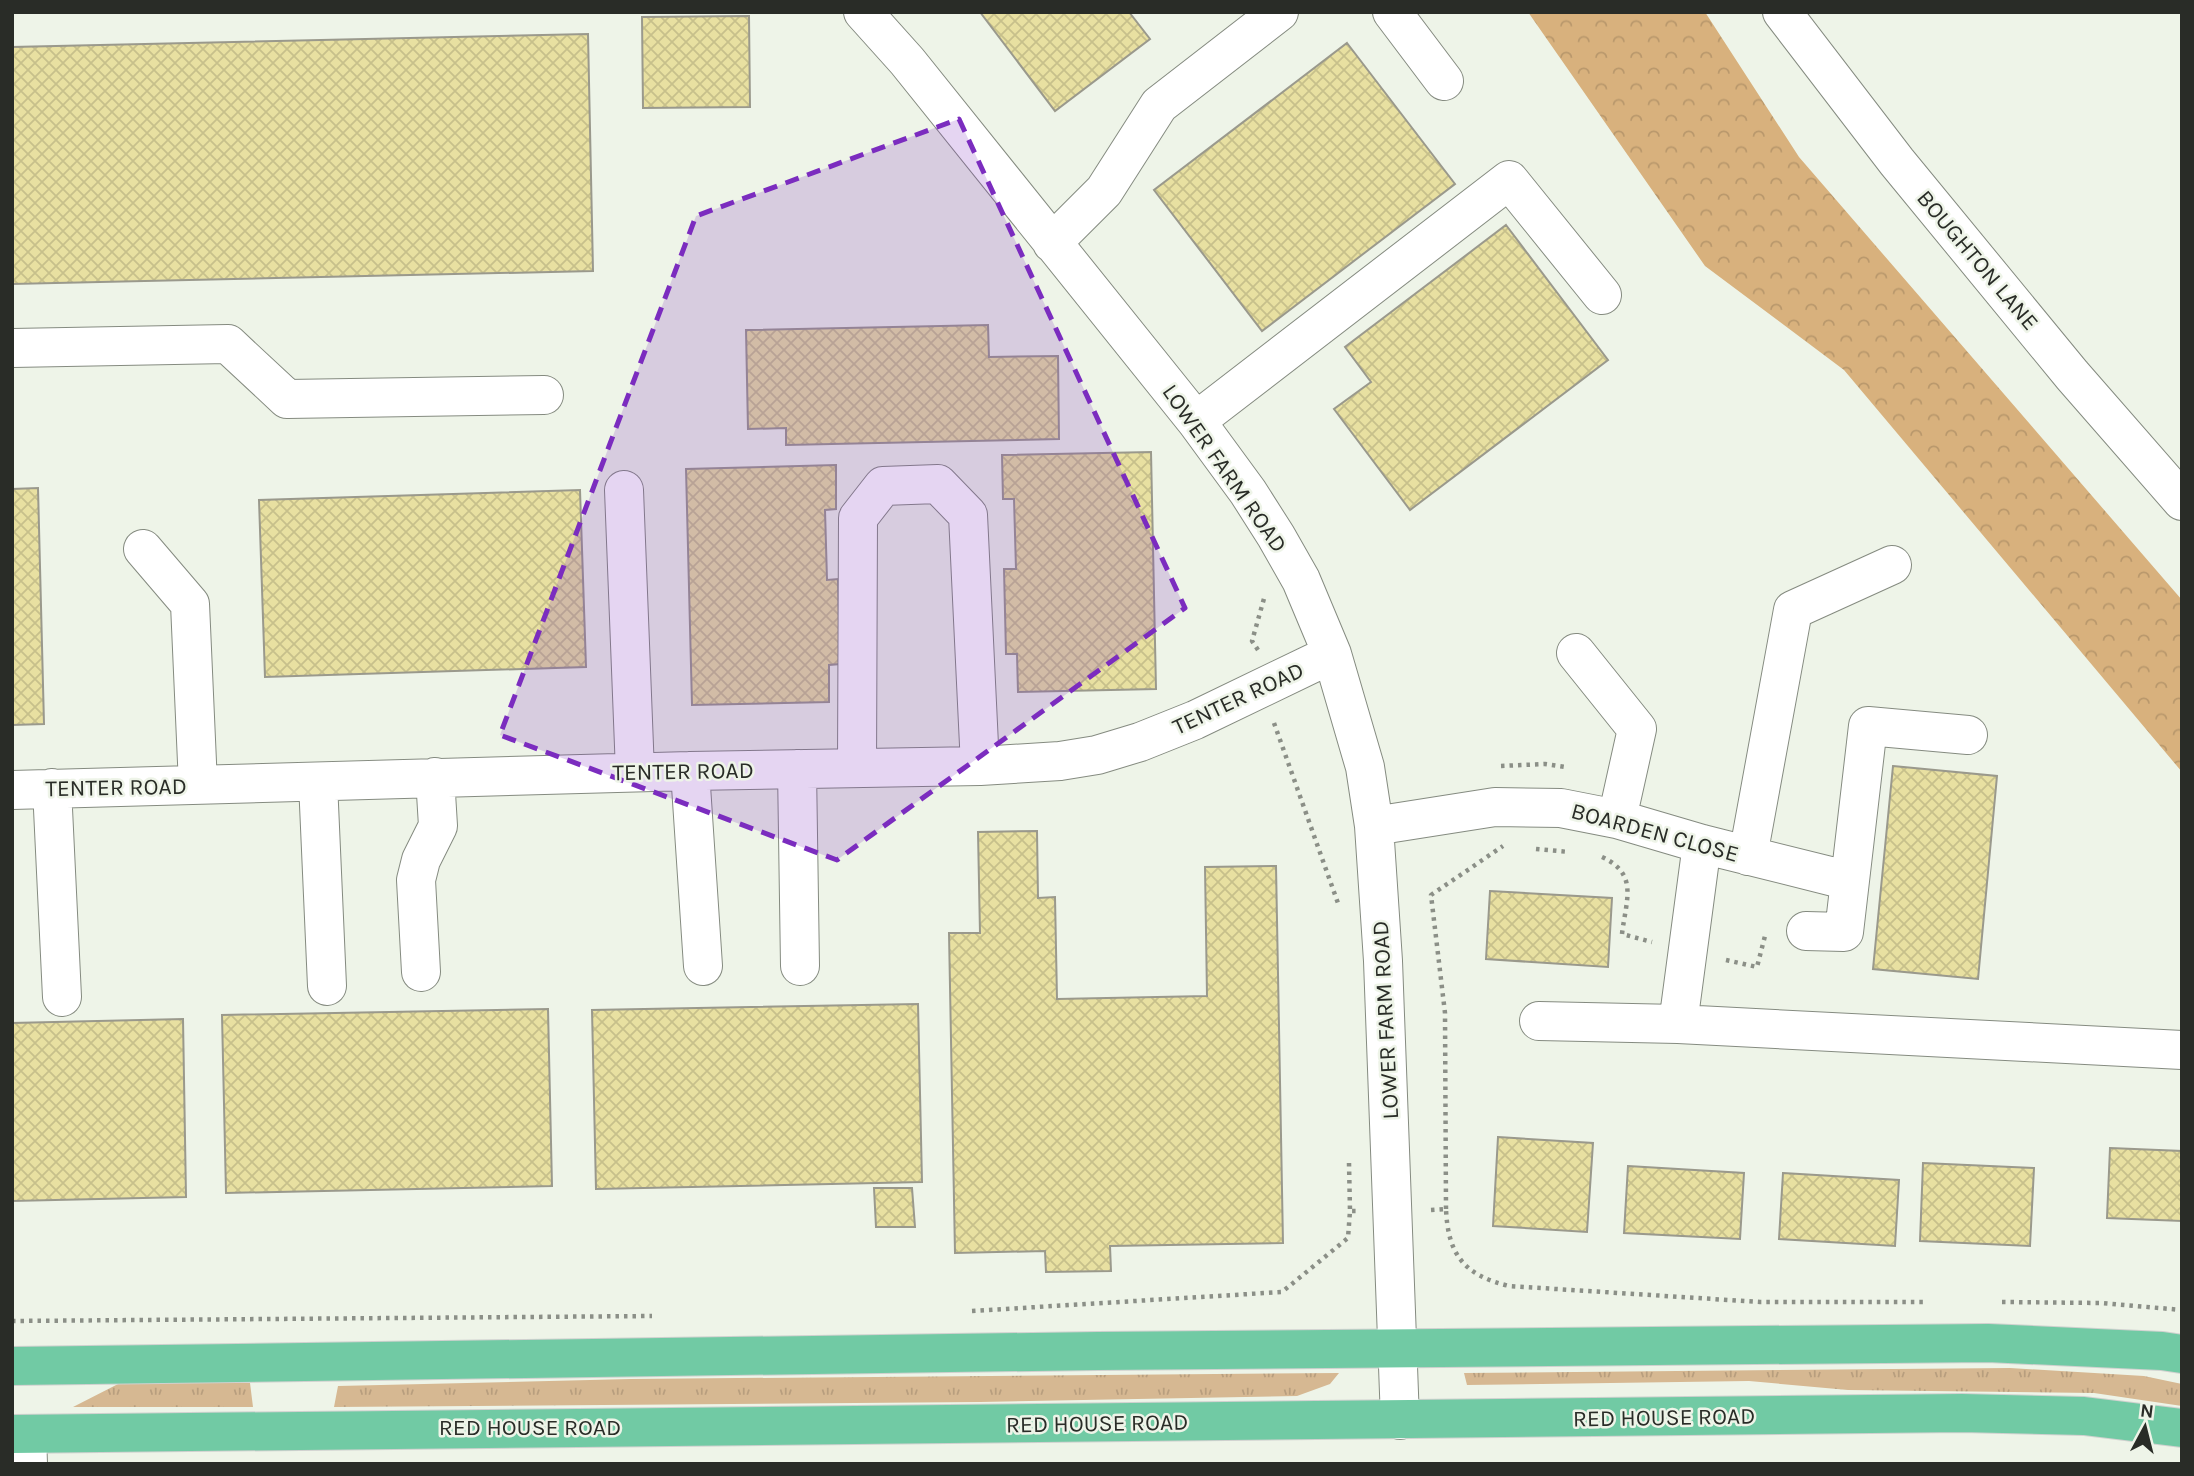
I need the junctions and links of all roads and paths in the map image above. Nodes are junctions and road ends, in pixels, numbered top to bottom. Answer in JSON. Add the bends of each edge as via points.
{"nodes":[{"id":1,"x":863,"y":12,"type":"edge"},
{"id":2,"x":1279,"y":12,"type":"edge"},
{"id":3,"x":1392,"y":12,"type":"edge"},
{"id":4,"x":1782,"y":12,"type":"edge"},
{"id":5,"x":1444,"y":81,"type":"dead end"},
{"id":6,"x":1052,"y":243,"type":"junction"},
{"id":7,"x":1602,"y":295,"type":"dead end"},
{"id":8,"x":12,"y":348,"type":"edge"},
{"id":9,"x":544,"y":396,"type":"dead end"},
{"id":10,"x":1196,"y":421,"type":"junction"},
{"id":11,"x":624,"y":490,"type":"dead end"},
{"id":12,"x":2182,"y":501,"type":"edge"},
{"id":13,"x":143,"y":549,"type":"dead end"},
{"id":14,"x":1292,"y":564,"type":"junction"},
{"id":15,"x":1892,"y":565,"type":"dead end"},
{"id":16,"x":1576,"y":653,"type":"dead end"},
{"id":17,"x":1332,"y":654,"type":"junction"},
{"id":18,"x":1266,"y":686,"type":"junction"},
{"id":19,"x":1968,"y":735,"type":"dead end"},
{"id":20,"x":980,"y":766,"type":"junction"},
{"id":21,"x":857,"y":767,"type":"junction"},
{"id":22,"x":797,"y":769,"type":"junction"},
{"id":23,"x":690,"y":771,"type":"junction"},
{"id":24,"x":635,"y":772,"type":"junction"},
{"id":25,"x":435,"y":777,"type":"junction"},
{"id":26,"x":318,"y":782,"type":"junction"},
{"id":27,"x":198,"y":785,"type":"junction"},
{"id":28,"x":52,"y":788,"type":"junction"},
{"id":29,"x":12,"y":790,"type":"edge"},
{"id":30,"x":1617,"y":819,"type":"junction"},
{"id":31,"x":1374,"y":826,"type":"junction"},
{"id":32,"x":1702,"y":844,"type":"junction"},
{"id":33,"x":1516,"y":847,"type":"dead end"},
{"id":34,"x":1529,"y":848,"type":"dead end"},
{"id":35,"x":1582,"y":853,"type":"dead end"},
{"id":36,"x":1595,"y":854,"type":"dead end"},
{"id":37,"x":1748,"y":856,"type":"junction"},
{"id":38,"x":1850,"y":881,"type":"junction"},
{"id":39,"x":1342,"y":916,"type":"dead end"},
{"id":40,"x":1806,"y":931,"type":"dead end"},
{"id":41,"x":1688,"y":951,"type":"junction"},
{"id":42,"x":800,"y":965,"type":"dead end"},
{"id":43,"x":703,"y":966,"type":"dead end"},
{"id":44,"x":421,"y":972,"type":"dead end"},
{"id":45,"x":327,"y":986,"type":"dead end"},
{"id":46,"x":62,"y":997,"type":"dead end"},
{"id":47,"x":1539,"y":1021,"type":"dead end"},
{"id":48,"x":1678,"y":1024,"type":"junction"},
{"id":49,"x":2182,"y":1050,"type":"edge"},
{"id":50,"x":1349,"y":1157,"type":"dead end"},
{"id":51,"x":1446,"y":1209,"type":"junction"},
{"id":52,"x":1393,"y":1210,"type":"junction"},
{"id":53,"x":1350,"y":1211,"type":"junction"},
{"id":54,"x":1938,"y":1302,"type":"dead end"},
{"id":55,"x":1993,"y":1302,"type":"dead end"},
{"id":56,"x":2182,"y":1310,"type":"edge"},
{"id":57,"x":969,"y":1312,"type":"dead end"},
{"id":58,"x":655,"y":1316,"type":"dead end"},
{"id":59,"x":12,"y":1321,"type":"edge"},
{"id":60,"x":1398,"y":1349,"type":"junction"},
{"id":61,"x":2182,"y":1354,"type":"edge"},
{"id":62,"x":12,"y":1366,"type":"edge"},
{"id":63,"x":1400,"y":1420,"type":"junction"},
{"id":64,"x":2182,"y":1428,"type":"edge"},
{"id":65,"x":20,"y":1435,"type":"edge"}],
"edges":[{"from":1,"to":6,"type":"street","name":"LOWER FARM ROAD","via":[[908,61]]},
{"from":2,"to":6,"type":"street","via":[[1159,105],[1104,191]]},
{"from":3,"to":5,"type":"street"},
{"from":4,"to":12,"type":"street","name":"BOUGHTON LANE","via":[[1897,162]]},
{"from":6,"to":10,"type":"street","name":"LOWER FARM ROAD"},
{"from":7,"to":10,"type":"street","via":[[1508,180]]},
{"from":8,"to":9,"type":"street","via":[[228,344],[287,399]]},
{"from":10,"to":14,"type":"street","name":"LOWER FARM ROAD","via":[[1248,492]]},
{"from":11,"to":24,"type":"street"},
{"from":13,"to":27,"type":"street","via":[[190,604]]},
{"from":14,"to":17,"type":"street","name":"LOWER FARM ROAD"},
{"from":14,"to":18,"type":"path","via":[[1270,578],[1252,641]]},
{"from":15,"to":37,"type":"street","via":[[1793,610]]},
{"from":16,"to":30,"type":"street","via":[[1637,729]]},
{"from":17,"to":18,"type":"street","name":"TENTER ROAD"},
{"from":17,"to":31,"type":"street","name":"LOWER FARM ROAD","via":[[1365,768]]},
{"from":18,"to":20,"type":"street","name":"TENTER ROAD","via":[[1195,720],[1097,755]]},
{"from":18,"to":39,"type":"path","via":[[1273,719]]},
{"from":19,"to":38,"type":"street","via":[[1868,726]]},
{"from":20,"to":21,"type":"street","name":"TENTER ROAD"},
{"from":20,"to":21,"type":"street","via":[[968,515],[938,484],[883,486],[858,518]]},
{"from":21,"to":22,"type":"street","name":"TENTER ROAD"},
{"from":22,"to":23,"type":"street","name":"TENTER ROAD"},
{"from":22,"to":42,"type":"street"},
{"from":23,"to":24,"type":"street","name":"TENTER ROAD"},
{"from":23,"to":43,"type":"street"},
{"from":24,"to":25,"type":"street","name":"TENTER ROAD"},
{"from":25,"to":26,"type":"street","name":"TENTER ROAD"},
{"from":25,"to":44,"type":"street","via":[[438,826],[416,880]]},
{"from":26,"to":27,"type":"street","name":"TENTER ROAD"},
{"from":26,"to":45,"type":"street"},
{"from":27,"to":28,"type":"street","name":"TENTER ROAD"},
{"from":28,"to":29,"type":"street","name":"TENTER ROAD"},
{"from":28,"to":46,"type":"street"},
{"from":30,"to":31,"type":"street","name":"BOARDEN CLOSE","via":[[1561,808],[1518,806]]},
{"from":30,"to":32,"type":"street","name":"BOARDEN CLOSE"},
{"from":31,"to":52,"type":"street","name":"LOWER FARM ROAD"},
{"from":32,"to":37,"type":"street","name":"BOARDEN CLOSE"},
{"from":32,"to":41,"type":"street"},
{"from":33,"to":51,"type":"path","via":[[1503,846],[1431,895],[1445,1013]]},
{"from":34,"to":35,"type":"path"},
{"from":36,"to":41,"type":"path","via":[[1611,861],[1627,881],[1622,934]]},
{"from":37,"to":38,"type":"street","name":"BOARDEN CLOSE"},
{"from":38,"to":40,"type":"street","via":[[1844,932]]},
{"from":41,"to":48,"type":"street"},
{"from":47,"to":48,"type":"street"},
{"from":48,"to":49,"type":"street"},
{"from":50,"to":53,"type":"path"},
{"from":51,"to":52,"type":"path"},
{"from":51,"to":54,"type":"path","via":[[1454,1252],[1490,1282],[1509,1286],[1760,1302]]},
{"from":52,"to":53,"type":"path"},
{"from":52,"to":60,"type":"street","name":"LOWER FARM ROAD"},
{"from":53,"to":57,"type":"path","via":[[1348,1238],[1282,1292]]},
{"from":55,"to":56,"type":"path","via":[[2102,1303]]},
{"from":58,"to":59,"type":"path"},
{"from":60,"to":61,"type":"main road","via":[[1988,1343]]},
{"from":60,"to":62,"type":"main road"},
{"from":60,"to":63,"type":"street","name":"LOWER FARM ROAD"},
{"from":63,"to":64,"type":"main road","name":"RED HOUSE ROAD","via":[[1962,1413],[2084,1416]]},
{"from":63,"to":65,"type":"main road","name":"RED HOUSE ROAD"}]}
